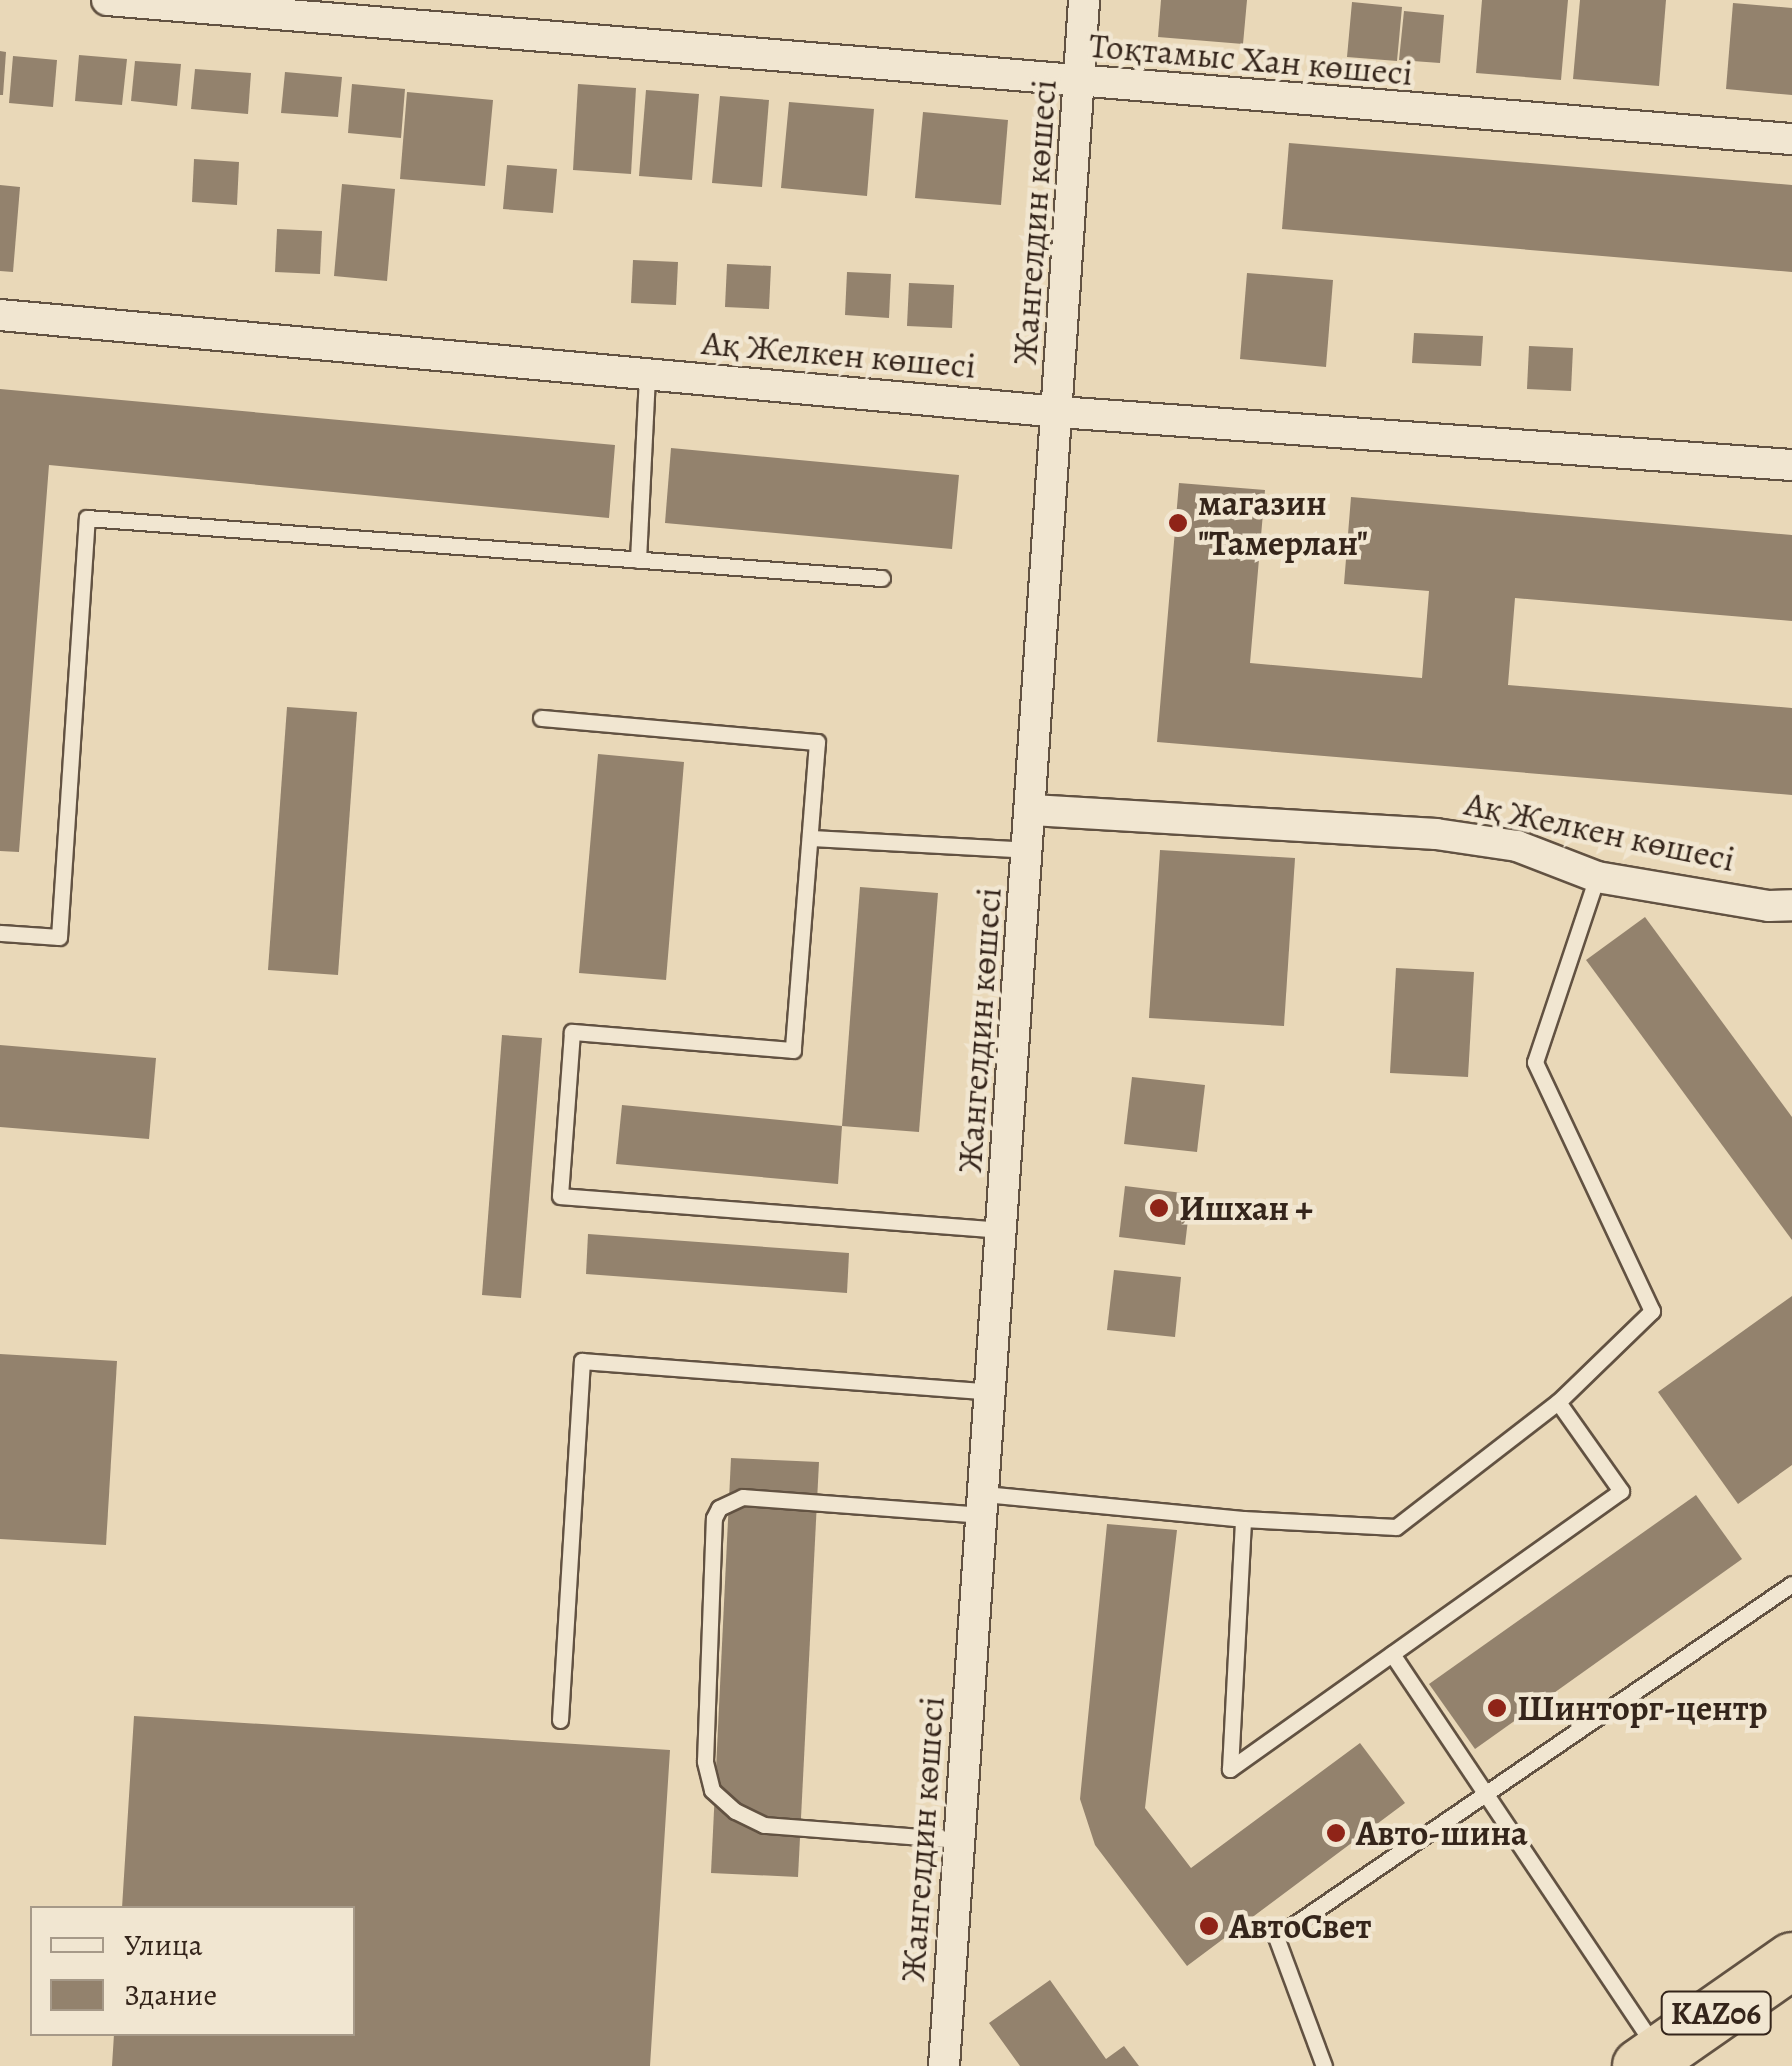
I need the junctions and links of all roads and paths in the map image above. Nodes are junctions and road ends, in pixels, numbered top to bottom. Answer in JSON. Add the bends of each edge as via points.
{"nodes":[{"id":1,"x":107,"y":0,"type":"edge"},
{"id":2,"x":1084,"y":0,"type":"edge"},
{"id":3,"x":1082,"y":83,"type":"junction"},
{"id":4,"x":1792,"y":140,"type":"edge"},
{"id":5,"x":0,"y":315,"type":"edge"},
{"id":6,"x":647,"y":374,"type":"junction"},
{"id":7,"x":1059,"y":412,"type":"junction"},
{"id":8,"x":1792,"y":464,"type":"edge"},
{"id":9,"x":638,"y":560,"type":"junction"},
{"id":10,"x":882,"y":578,"type":"dead end"},
{"id":11,"x":541,"y":718,"type":"dead end"},
{"id":12,"x":1032,"y":810,"type":"junction"},
{"id":13,"x":810,"y":838,"type":"junction"},
{"id":14,"x":1029,"y":850,"type":"junction"},
{"id":15,"x":1597,"y":876,"type":"junction"},
{"id":16,"x":1792,"y":905,"type":"edge"},
{"id":17,"x":0,"y":933,"type":"edge"},
{"id":18,"x":1002,"y":1230,"type":"junction"},
{"id":19,"x":991,"y":1392,"type":"junction"},
{"id":20,"x":1558,"y":1402,"type":"junction"},
{"id":21,"x":983,"y":1504,"type":"junction"},
{"id":22,"x":1242,"y":1519,"type":"junction"},
{"id":23,"x":1792,"y":1584,"type":"edge"},
{"id":24,"x":1392,"y":1654,"type":"junction"},
{"id":25,"x":560,"y":1720,"type":"dead end"},
{"id":26,"x":1484,"y":1790,"type":"junction"},
{"id":27,"x":960,"y":1840,"type":"junction"},
{"id":28,"x":1792,"y":1960,"type":"edge"},
{"id":29,"x":1650,"y":2059,"type":"edge"},
{"id":30,"x":944,"y":2066,"type":"edge"},
{"id":31,"x":1324,"y":2066,"type":"edge"}],
"edges":[{"from":1,"to":3,"type":"street","name":"Тоқтамыс Хан көшесі"},
{"from":2,"to":3,"type":"street","name":"Жангелдин көшесі"},
{"from":3,"to":4,"type":"street","name":"Тоқтамыс Хан көшесі"},
{"from":3,"to":7,"type":"street","name":"Жангелдин көшесі"},
{"from":5,"to":6,"type":"street","name":"Ақ Желкен көшесі"},
{"from":6,"to":7,"type":"street","name":"Ақ Желкен көшесі"},
{"from":6,"to":9,"type":"lane"},
{"from":7,"to":8,"type":"street","name":"Ақ Желкен көшесі"},
{"from":7,"to":12,"type":"street","name":"Жангелдин көшесі"},
{"from":9,"to":10,"type":"lane"},
{"from":9,"to":17,"type":"lane","via":[[87,518],[59,938]]},
{"from":11,"to":13,"type":"lane","via":[[818,742]]},
{"from":12,"to":14,"type":"street","name":"Жангелдин көшесі"},
{"from":12,"to":15,"type":"street","name":"Ақ Желкен көшесі","via":[[1436,834],[1517,846]]},
{"from":13,"to":14,"type":"lane"},
{"from":13,"to":18,"type":"lane","via":[[793,1050],[572,1032],[560,1196]]},
{"from":14,"to":18,"type":"street","name":"Жангелдин көшесі"},
{"from":15,"to":16,"type":"street","name":"Ақ Желкен көшесі"},
{"from":15,"to":20,"type":"lane","via":[[1535,1062],[1652,1311]]},
{"from":18,"to":19,"type":"street","name":"Жангелдин көшесі"},
{"from":19,"to":21,"type":"street","name":"Жангелдин көшесі"},
{"from":19,"to":25,"type":"lane","via":[[582,1361]]},
{"from":20,"to":22,"type":"lane","via":[[1396,1527]]},
{"from":20,"to":24,"type":"lane","via":[[1622,1490]]},
{"from":21,"to":22,"type":"lane"},
{"from":21,"to":27,"type":"street","name":"Жангелдин көшесі"},
{"from":21,"to":27,"type":"lane","via":[[743,1497],[718,1508],[714,1518],[705,1761],[712,1790],[764,1824]]},
{"from":22,"to":24,"type":"lane","via":[[1230,1769]]},
{"from":23,"to":26,"type":"lane"},
{"from":24,"to":26,"type":"lane"},
{"from":26,"to":29,"type":"lane"},
{"from":26,"to":31,"type":"lane","via":[[1276,1937]]},
{"from":27,"to":30,"type":"street","name":"Жангелдин көшесі"},
{"from":28,"to":29,"type":"highway","number":"KАZ06"}]}
